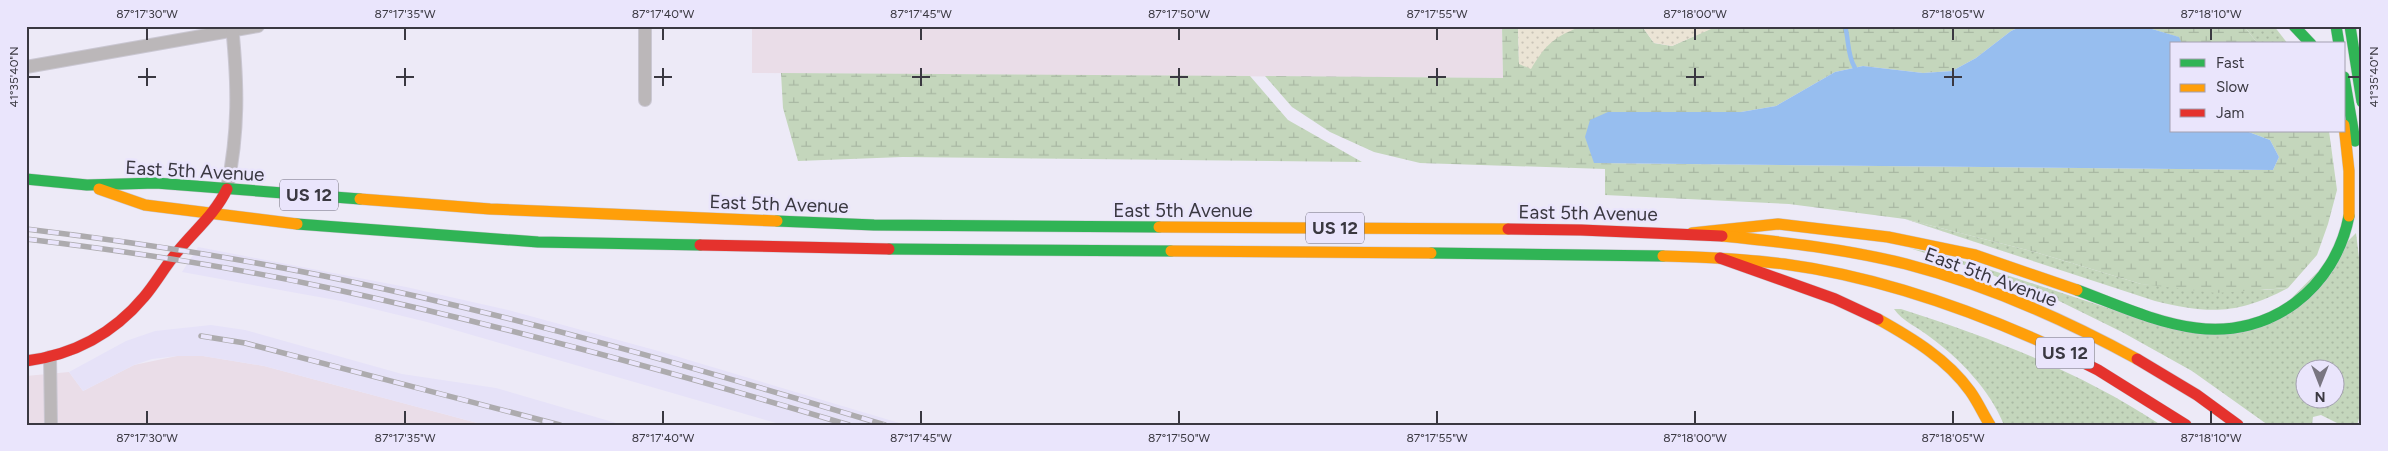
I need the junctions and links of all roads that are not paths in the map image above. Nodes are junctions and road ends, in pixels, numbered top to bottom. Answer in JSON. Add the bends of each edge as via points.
{"nodes":[{"id":1,"x":258,"y":26,"type":"edge"},
{"id":2,"x":645,"y":26,"type":"edge"},
{"id":3,"x":2294,"y":26,"type":"edge"},
{"id":4,"x":2336,"y":26,"type":"edge"},
{"id":5,"x":2350,"y":26,"type":"edge"},
{"id":6,"x":233,"y":29,"type":"edge"},
{"id":7,"x":2309,"y":42,"type":"edge"},
{"id":8,"x":2339,"y":42,"type":"edge"},
{"id":9,"x":26,"y":67,"type":"edge"},
{"id":10,"x":2346,"y":69,"type":"edge"},
{"id":11,"x":2362,"y":80,"type":"edge"},
{"id":12,"x":2346,"y":88,"type":"edge"},
{"id":13,"x":644,"y":100,"type":"dead end"},
{"id":14,"x":2362,"y":102,"type":"edge"},
{"id":15,"x":2345,"y":132,"type":"edge"},
{"id":16,"x":2360,"y":178,"type":"dead end"},
{"id":17,"x":26,"y":179,"type":"edge"},
{"id":18,"x":87,"y":185,"type":"junction"},
{"id":19,"x":227,"y":189,"type":"junction"},
{"id":20,"x":214,"y":214,"type":"junction"},
{"id":21,"x":1692,"y":233,"type":"junction"},
{"id":22,"x":1720,"y":258,"type":"junction"},
{"id":23,"x":50,"y":357,"type":"junction"},
{"id":24,"x":26,"y":362,"type":"edge"},
{"id":25,"x":51,"y":425,"type":"edge"},
{"id":26,"x":1990,"y":425,"type":"edge"},
{"id":27,"x":2186,"y":425,"type":"edge"},
{"id":28,"x":2238,"y":425,"type":"edge"}],
"edges":[{"from":1,"to":6,"type":"street"},
{"from":2,"to":13,"type":"street"},
{"from":3,"to":7,"type":"main road"},
{"from":4,"to":8,"type":"main road"},
{"from":5,"to":14,"type":"main road","bridge":true},
{"from":6,"to":9,"type":"street"},
{"from":6,"to":19,"type":"street","via":[[238,106]]},
{"from":10,"to":11,"type":"main road"},
{"from":12,"to":16,"type":"main road"},
{"from":15,"to":21,"type":"main road","via":[[2352,187],[2350,215],[2344,240],[2331,264],[2297,303],[2265,321],[2233,328],[2206,329],[2171,322],[2021,269],[1962,252],[1877,234],[1777,224]]},
{"from":17,"to":18,"type":"main road","name":"East 5th Avenue","number":"US 12"},
{"from":18,"to":19,"type":"main road","name":"East 5th Avenue","number":"US 12","via":[[156,183]]},
{"from":18,"to":20,"type":"main road","name":"East 5th Avenue","number":"US 12","via":[[145,205]]},
{"from":19,"to":20,"type":"main road"},
{"from":19,"to":21,"type":"main road","name":"East 5th Avenue","number":"US 12","via":[[490,209],[864,225]]},
{"from":20,"to":22,"type":"main road","name":"East 5th Avenue","number":"US 12","via":[[326,227],[538,242],[872,250]]},
{"from":20,"to":23,"type":"main road","via":[[121,320],[84,344]]},
{"from":21,"to":28,"type":"main road","name":"East 5th Avenue","number":"US 12","via":[[1797,243],[1858,253],[1997,294],[2128,354]]},
{"from":22,"to":26,"type":"main road","via":[[1824,294],[1904,334],[1960,378]]},
{"from":22,"to":27,"type":"main road","name":"East 5th Avenue","number":"US 12","via":[[1803,267],[1935,299],[2057,349]]},
{"from":23,"to":24,"type":"main road"},
{"from":23,"to":25,"type":"street"}]}
